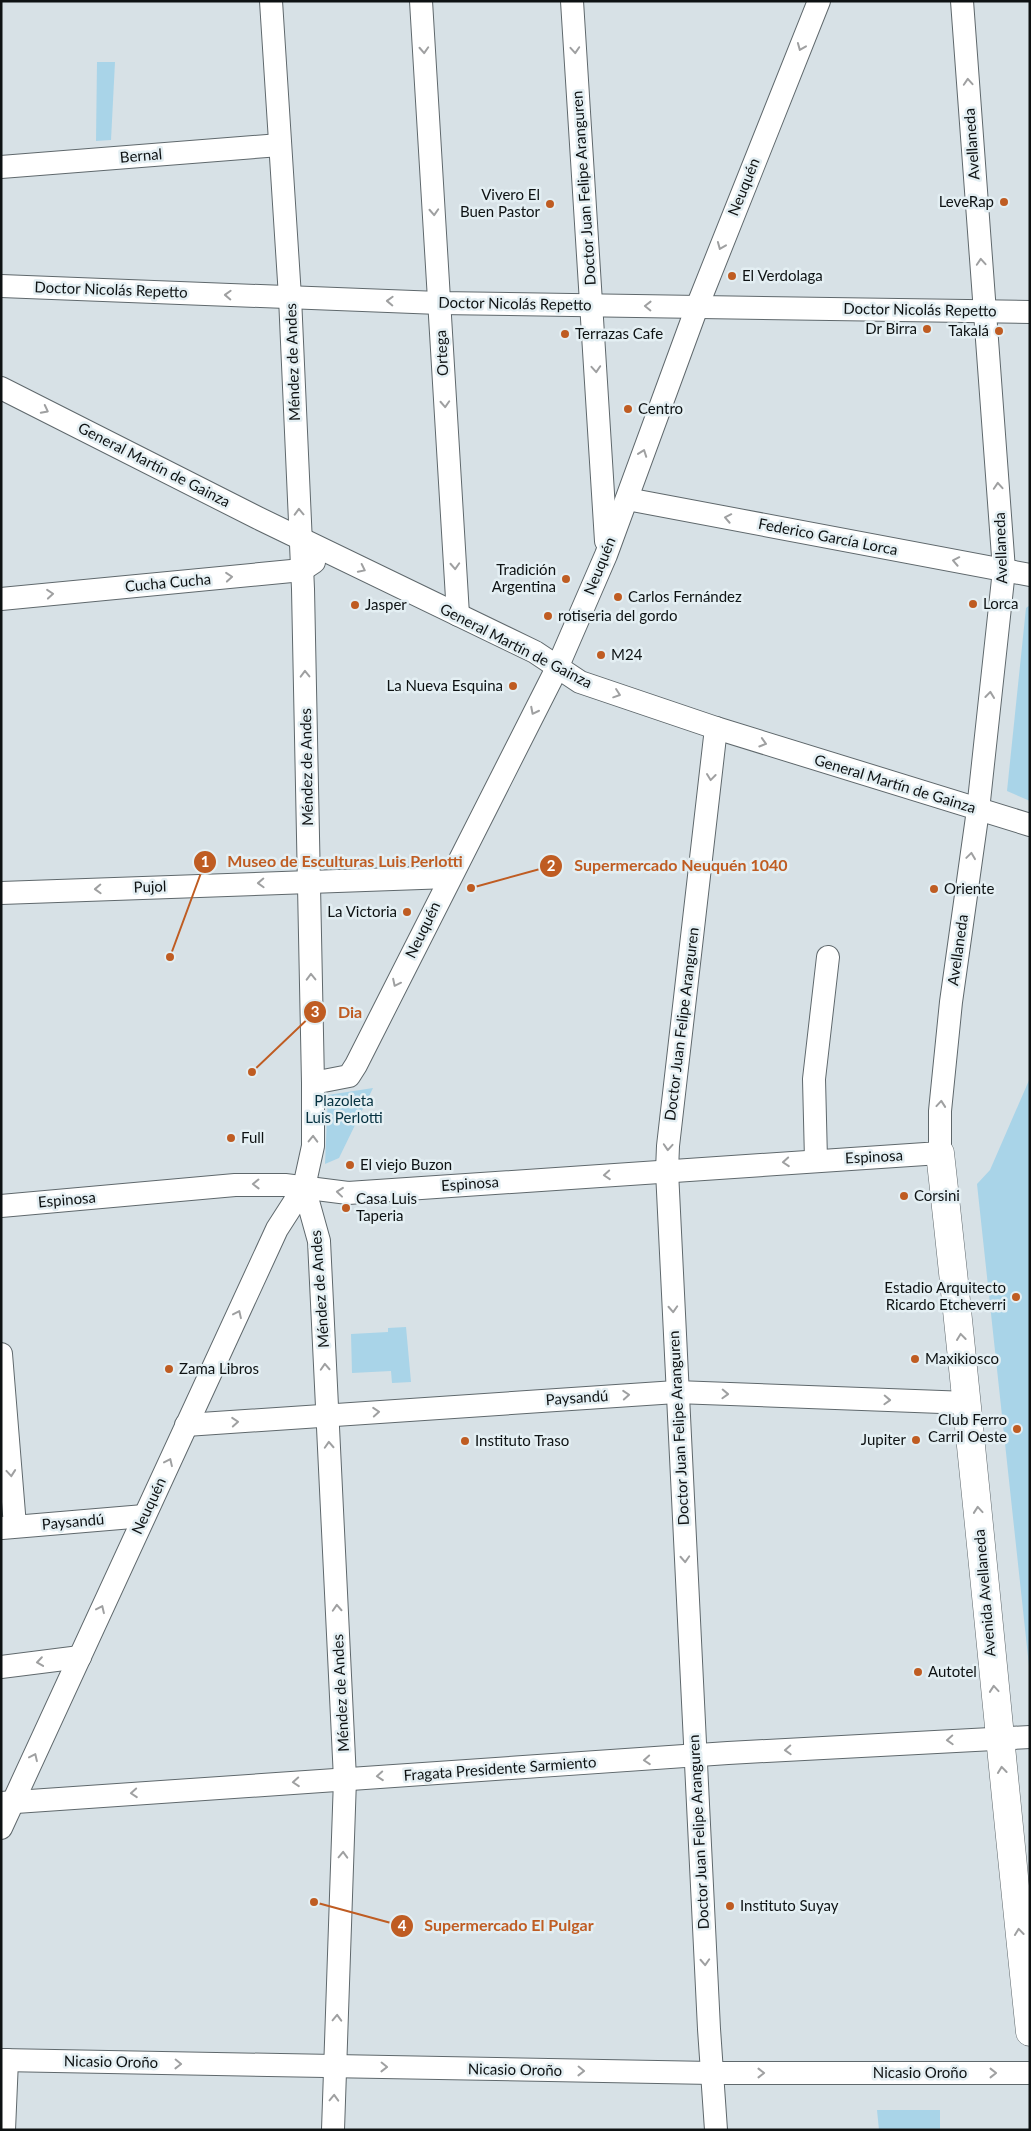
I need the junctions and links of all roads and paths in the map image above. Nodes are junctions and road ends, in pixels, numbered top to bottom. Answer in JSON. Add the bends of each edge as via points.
{"nodes":[{"id":1,"x":271,"y":1,"type":"edge"},
{"id":2,"x":421,"y":1,"type":"edge"},
{"id":3,"x":572,"y":1,"type":"edge"},
{"id":4,"x":819,"y":1,"type":"edge"},
{"id":5,"x":962,"y":1,"type":"edge"},
{"id":6,"x":280,"y":145,"type":"junction"},
{"id":7,"x":1,"y":167,"type":"edge"},
{"id":8,"x":1,"y":286,"type":"edge"},
{"id":9,"x":290,"y":297,"type":"junction"},
{"id":10,"x":439,"y":303,"type":"junction"},
{"id":11,"x":592,"y":306,"type":"junction"},
{"id":12,"x":697,"y":307,"type":"junction"},
{"id":13,"x":985,"y":310,"type":"junction"},
{"id":14,"x":1030,"y":312,"type":"edge"},
{"id":15,"x":1,"y":388,"type":"edge"},
{"id":16,"x":627,"y":499,"type":"junction"},
{"id":17,"x":300,"y":538,"type":"junction"},
{"id":18,"x":328,"y":552,"type":"junction"},
{"id":19,"x":606,"y":555,"type":"junction"},
{"id":20,"x":302,"y":570,"type":"junction"},
{"id":21,"x":1004,"y":570,"type":"junction"},
{"id":22,"x":1030,"y":575,"type":"edge"},
{"id":23,"x":1,"y":599,"type":"edge"},
{"id":24,"x":458,"y":615,"type":"junction"},
{"id":25,"x":557,"y":668,"type":"junction"},
{"id":26,"x":716,"y":728,"type":"junction"},
{"id":27,"x":978,"y":810,"type":"junction"},
{"id":28,"x":1030,"y":825,"type":"edge"},
{"id":29,"x":449,"y":877,"type":"junction"},
{"id":30,"x":310,"y":881,"type":"junction"},
{"id":31,"x":1,"y":893,"type":"edge"},
{"id":32,"x":828,"y":957,"type":"dead end"},
{"id":33,"x":313,"y":1083,"type":"junction"},
{"id":34,"x":940,"y":1153,"type":"junction"},
{"id":35,"x":816,"y":1160,"type":"junction"},
{"id":36,"x":666,"y":1171,"type":"junction"},
{"id":37,"x":304,"y":1187,"type":"junction"},
{"id":38,"x":1,"y":1206,"type":"edge"},
{"id":39,"x":1,"y":1354,"type":"edge"},
{"id":40,"x":676,"y":1392,"type":"junction"},
{"id":41,"x":968,"y":1403,"type":"junction"},
{"id":42,"x":328,"y":1415,"type":"junction"},
{"id":43,"x":186,"y":1425,"type":"junction"},
{"id":44,"x":144,"y":1516,"type":"junction"},
{"id":45,"x":8,"y":1527,"type":"edge"},
{"id":46,"x":80,"y":1657,"type":"junction"},
{"id":47,"x":1,"y":1667,"type":"edge"},
{"id":48,"x":998,"y":1737,"type":"junction"},
{"id":49,"x":1030,"y":1737,"type":"edge"},
{"id":50,"x":695,"y":1756,"type":"junction"},
{"id":51,"x":345,"y":1778,"type":"junction"},
{"id":52,"x":7,"y":1802,"type":"edge"},
{"id":53,"x":1,"y":1828,"type":"edge"},
{"id":54,"x":1030,"y":2032,"type":"edge"},
{"id":55,"x":4,"y":2060,"type":"edge"},
{"id":56,"x":335,"y":2066,"type":"junction"},
{"id":57,"x":712,"y":2073,"type":"junction"},
{"id":58,"x":1030,"y":2073,"type":"edge"},
{"id":59,"x":4,"y":2130,"type":"edge"},
{"id":60,"x":333,"y":2130,"type":"edge"},
{"id":61,"x":716,"y":2130,"type":"edge"}],
"edges":[{"from":1,"to":6,"type":"street","name":"Méndez de Andes"},
{"from":2,"to":10,"type":"street","name":"Ortega","one_way":true},
{"from":3,"to":11,"type":"street","name":"Doctor Juan Felipe Aranguren","one_way":true},
{"from":4,"to":12,"type":"street","name":"Neuquén","one_way":true},
{"from":13,"to":5,"type":"street","name":"Avellaneda","one_way":true},
{"from":6,"to":7,"type":"street","name":"Bernal"},
{"from":6,"to":9,"type":"street","name":"Méndez de Andes"},
{"from":9,"to":8,"type":"street","name":"Doctor Nicolás Repetto","one_way":true},
{"from":10,"to":9,"type":"street","name":"Doctor Nicolás Repetto","one_way":true},
{"from":17,"to":9,"type":"street","name":"Méndez de Andes","one_way":true},
{"from":10,"to":11,"type":"street","name":"Doctor Nicolás Repetto"},
{"from":10,"to":24,"type":"street","name":"Ortega","one_way":true},
{"from":12,"to":11,"type":"street","name":"Doctor Nicolás Repetto","one_way":true},
{"from":11,"to":19,"type":"street","name":"Doctor Juan Felipe Aranguren","one_way":true},
{"from":12,"to":13,"type":"street","name":"Doctor Nicolás Repetto"},
{"from":16,"to":12,"type":"street","name":"Neuquén","one_way":true},
{"from":13,"to":14,"type":"street","name":"Doctor Nicolás Repetto"},
{"from":21,"to":13,"type":"street","name":"Avellaneda","one_way":true},
{"from":15,"to":17,"type":"street","name":"General Martín de Gainza","one_way":true},
{"from":16,"to":19,"type":"street","name":"Neuquén"},
{"from":21,"to":16,"type":"street","name":"Federico García Lorca","one_way":true},
{"from":17,"to":18,"type":"street","name":"General Martín de Gainza"},
{"from":17,"to":20,"type":"street","name":"Méndez de Andes"},
{"from":18,"to":20,"type":"street","name":"Cucha Cucha"},
{"from":18,"to":24,"type":"street","name":"General Martín de Gainza","one_way":true},
{"from":19,"to":25,"type":"street","name":"Neuquén"},
{"from":23,"to":20,"type":"street","name":"Cucha Cucha","one_way":true},
{"from":30,"to":20,"type":"street","name":"Méndez de Andes","one_way":true},
{"from":21,"to":22,"type":"street","name":"Federico García Lorca"},
{"from":27,"to":21,"type":"street","name":"Avellaneda","one_way":true},
{"from":24,"to":25,"type":"street","name":"General Martín de Gainza","via":[[535,652]]},
{"from":25,"to":26,"type":"street","name":"General Martín de Gainza","one_way":true,"via":[[580,682]]},
{"from":25,"to":29,"type":"street","name":"Neuquén","one_way":true},
{"from":26,"to":27,"type":"street","name":"General Martín de Gainza","one_way":true},
{"from":26,"to":36,"type":"street","name":"Doctor Juan Felipe Aranguren","one_way":true},
{"from":27,"to":28,"type":"street","name":"General Martín de Gainza"},
{"from":34,"to":27,"type":"street","name":"Avellaneda","one_way":true,"via":[[940,1112],[951,1002]]},
{"from":29,"to":30,"type":"street","name":"Pujol"},
{"from":29,"to":33,"type":"street","name":"Neuquén","one_way":true,"via":[[349,1076]]},
{"from":30,"to":31,"type":"street","name":"Pujol","one_way":true},
{"from":33,"to":30,"type":"street","name":"Méndez de Andes","one_way":true},
{"from":32,"to":35,"type":"street","via":[[814,1079]]},
{"from":37,"to":33,"type":"street","name":"Méndez de Andes","one_way":true,"via":[[313,1146]]},
{"from":34,"to":35,"type":"street","name":"Espinosa"},
{"from":41,"to":34,"type":"main road","name":"Avenida Avellaneda","one_way":true},
{"from":35,"to":36,"type":"street","name":"Espinosa","one_way":true},
{"from":36,"to":37,"type":"street","name":"Espinosa","one_way":true,"via":[[348,1193]]},
{"from":36,"to":40,"type":"street","name":"Doctor Juan Felipe Aranguren","one_way":true},
{"from":37,"to":38,"type":"street","name":"Espinosa","one_way":true,"via":[[235,1185]]},
{"from":42,"to":37,"type":"street","name":"Méndez de Andes","one_way":true,"via":[[319,1241]]},
{"from":43,"to":37,"type":"street","name":"Neuquén","one_way":true,"via":[[277,1229]]},
{"from":39,"to":45,"type":"street","one_way":true},
{"from":40,"to":41,"type":"street","name":"Paysandú","one_way":true},
{"from":42,"to":40,"type":"street","name":"Paysandú","one_way":true},
{"from":40,"to":50,"type":"street","name":"Doctor Juan Felipe Aranguren","one_way":true},
{"from":48,"to":41,"type":"main road","name":"Avenida Avellaneda","one_way":true},
{"from":43,"to":42,"type":"street","name":"Paysandú","one_way":true},
{"from":51,"to":42,"type":"street","name":"Méndez de Andes","one_way":true},
{"from":44,"to":43,"type":"street","name":"Neuquén","one_way":true},
{"from":44,"to":45,"type":"street","name":"Paysandú"},
{"from":46,"to":44,"type":"street","name":"Neuquén","one_way":true},
{"from":46,"to":47,"type":"street","one_way":true},
{"from":52,"to":46,"type":"street","name":"Neuquén","one_way":true},
{"from":48,"to":49,"type":"street","name":"Fragata Presidente Sarmiento"},
{"from":48,"to":50,"type":"street","name":"Fragata Presidente Sarmiento","one_way":true},
{"from":54,"to":48,"type":"main road","name":"Avenida Avellaneda","one_way":true},
{"from":50,"to":51,"type":"street","name":"Fragata Presidente Sarmiento","one_way":true},
{"from":50,"to":57,"type":"street","name":"Doctor Juan Felipe Aranguren","one_way":true},
{"from":51,"to":52,"type":"street","name":"Fragata Presidente Sarmiento","one_way":true},
{"from":56,"to":51,"type":"street","name":"Méndez de Andes","one_way":true},
{"from":52,"to":53,"type":"street","name":"Neuquén"},
{"from":55,"to":56,"type":"street","name":"Nicasio Oroño","one_way":true},
{"from":55,"to":59,"type":"street"},
{"from":56,"to":57,"type":"street","name":"Nicasio Oroño","one_way":true},
{"from":60,"to":56,"type":"street","name":"Méndez de Andes","one_way":true},
{"from":57,"to":58,"type":"street","name":"Nicasio Oroño","one_way":true},
{"from":57,"to":61,"type":"street","name":"Doctor Juan Felipe Aranguren"}]}
